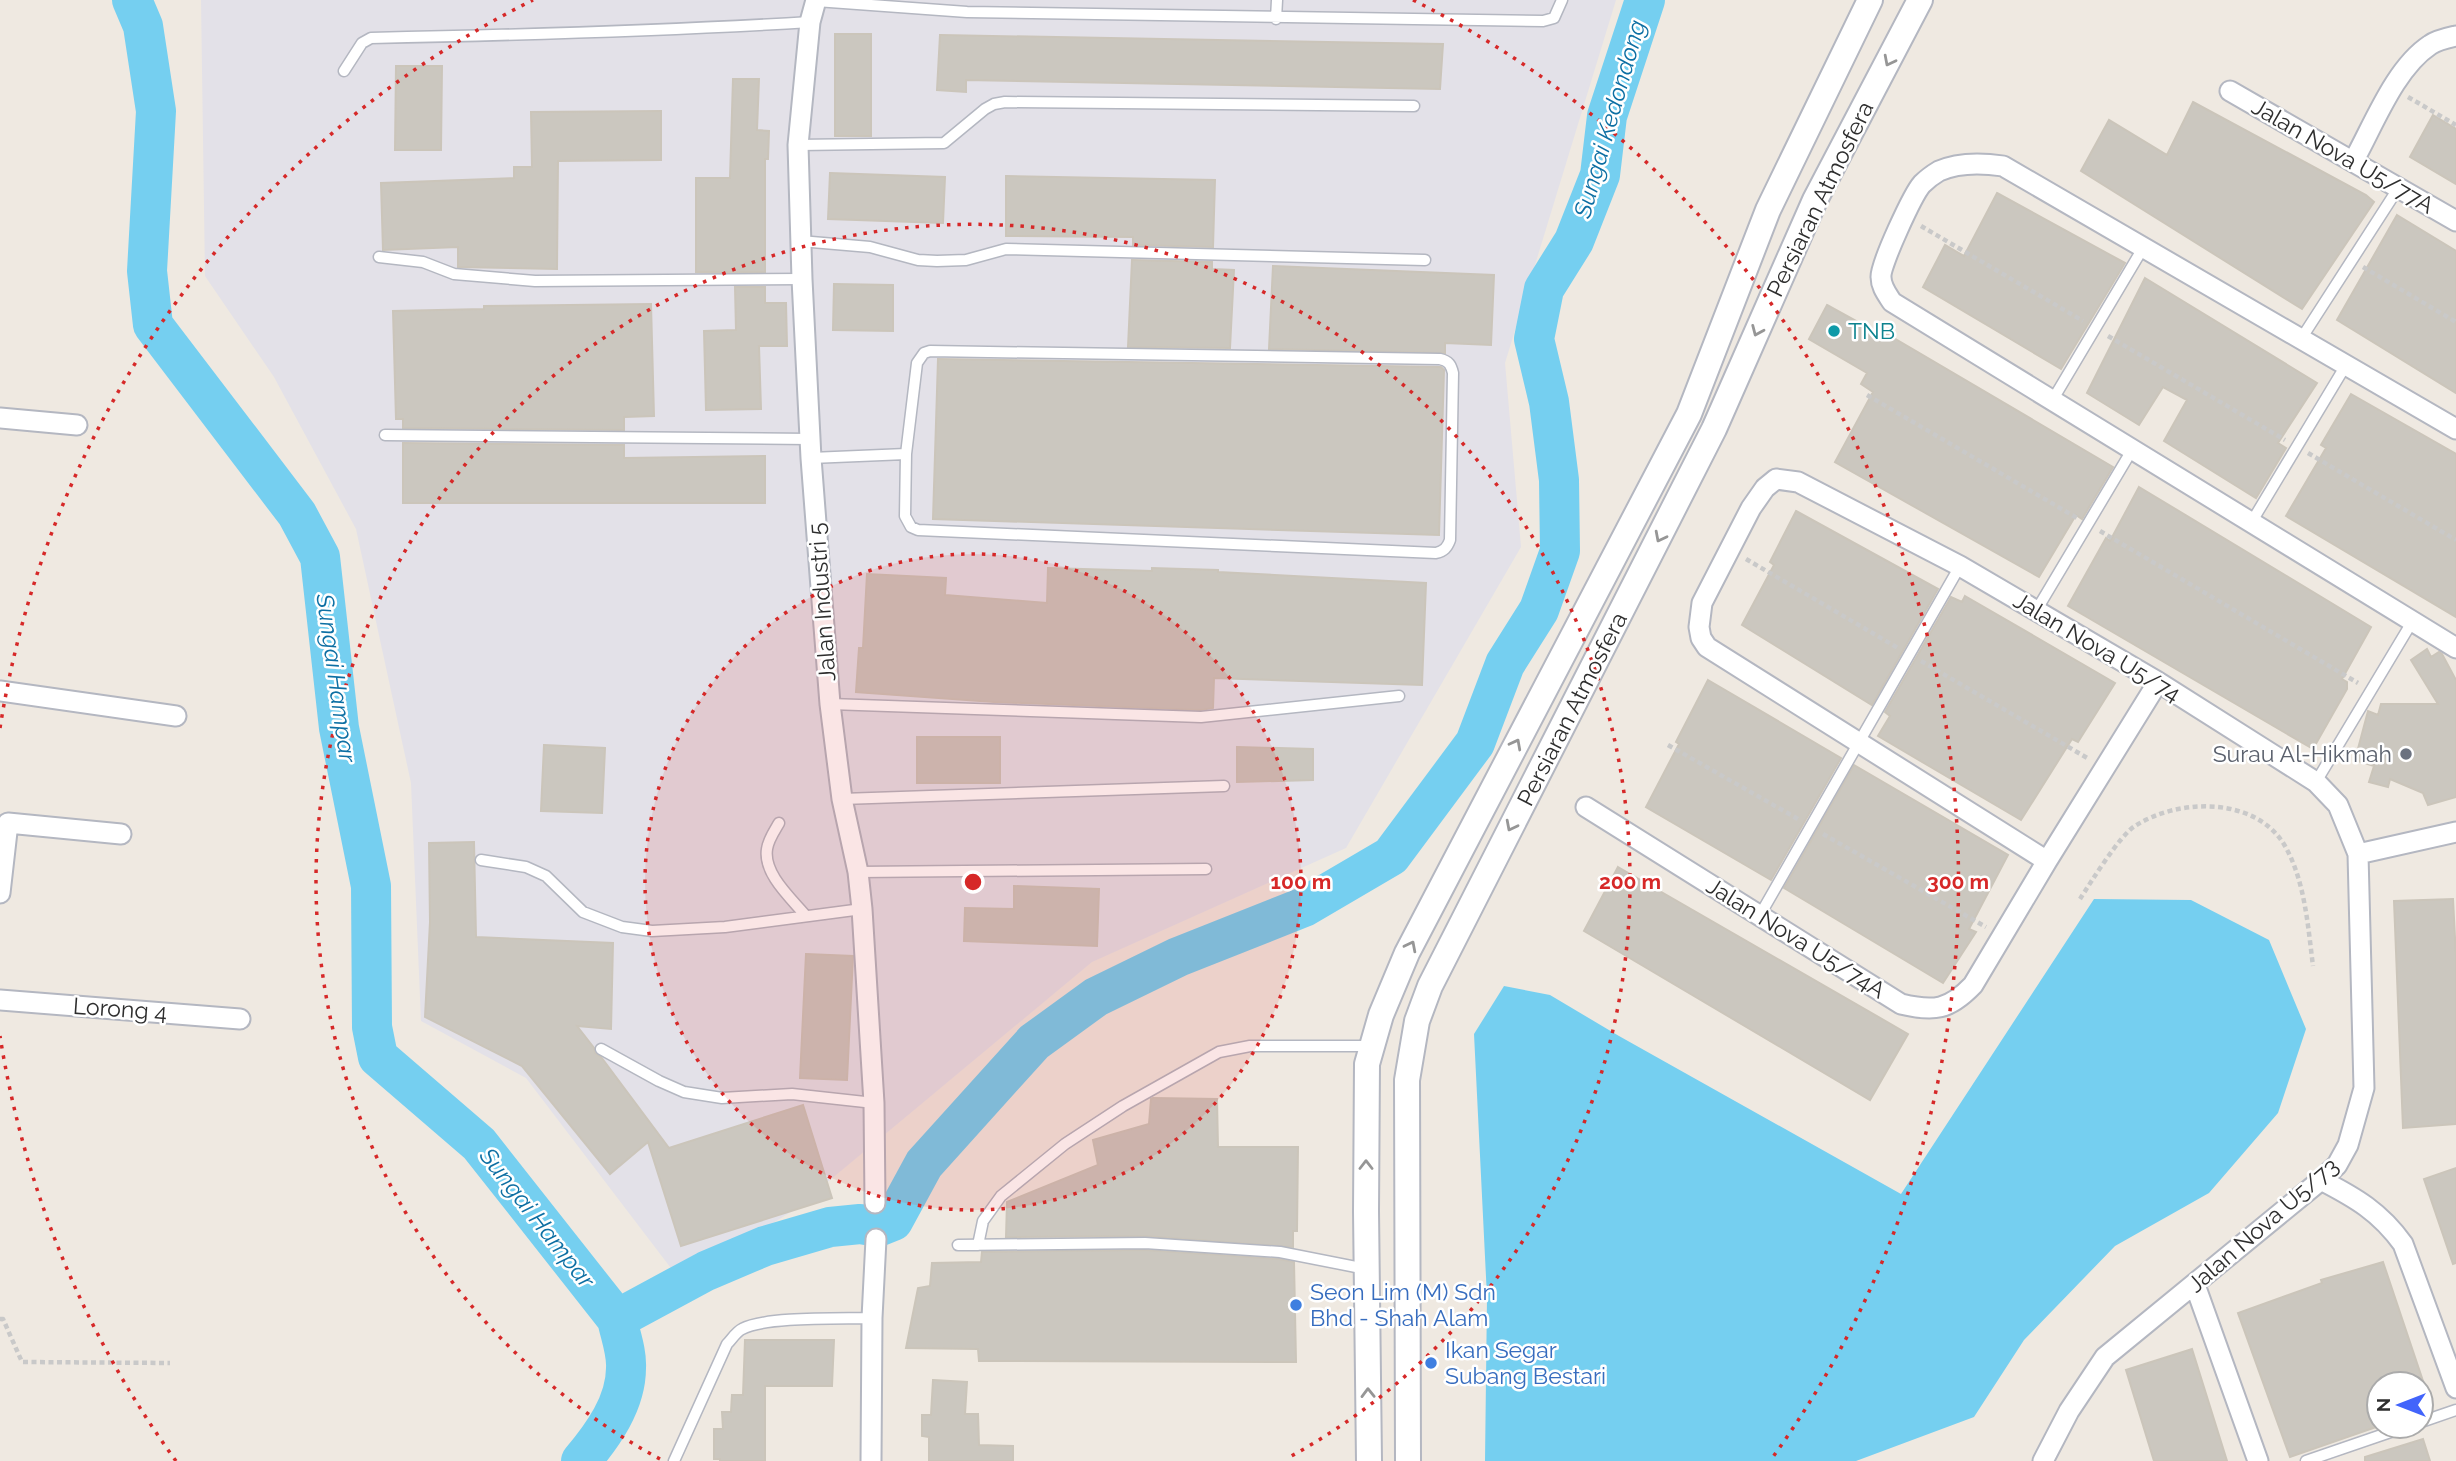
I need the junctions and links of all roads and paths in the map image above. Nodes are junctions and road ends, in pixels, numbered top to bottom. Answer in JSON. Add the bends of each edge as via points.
{"nodes":[{"id":1,"x":816,"y":0,"type":"edge"},
{"id":2,"x":1277,"y":0,"type":"edge"},
{"id":3,"x":1562,"y":0,"type":"edge"},
{"id":4,"x":1870,"y":0,"type":"edge"},
{"id":5,"x":1920,"y":0,"type":"edge"},
{"id":6,"x":893,"y":4,"type":"edge"},
{"id":7,"x":1276,"y":19,"type":"junction"},
{"id":8,"x":810,"y":22,"type":"junction"},
{"id":9,"x":2456,"y":36,"type":"edge"},
{"id":10,"x":344,"y":71,"type":"dead end"},
{"id":11,"x":2392,"y":88,"type":"junction"},
{"id":12,"x":2230,"y":91,"type":"dead end"},
{"id":13,"x":1414,"y":106,"type":"dead end"},
{"id":14,"x":2456,"y":125,"type":"edge"},
{"id":15,"x":797,"y":145,"type":"junction"},
{"id":16,"x":2354,"y":160,"type":"junction"},
{"id":17,"x":2399,"y":187,"type":"junction"},
{"id":18,"x":1906,"y":216,"type":"junction"},
{"id":19,"x":2456,"y":221,"type":"edge"},
{"id":20,"x":800,"y":241,"type":"junction"},
{"id":21,"x":2143,"y":247,"type":"junction"},
{"id":22,"x":379,"y":257,"type":"dead end"},
{"id":23,"x":1424,"y":260,"type":"dead end"},
{"id":24,"x":2352,"y":260,"type":"junction"},
{"id":25,"x":802,"y":279,"type":"junction"},
{"id":26,"x":2456,"y":321,"type":"edge"},
{"id":27,"x":2095,"y":328,"type":"junction"},
{"id":28,"x":2301,"y":340,"type":"junction"},
{"id":29,"x":2346,"y":365,"type":"junction"},
{"id":30,"x":1867,"y":395,"type":"dead end"},
{"id":31,"x":2052,"y":401,"type":"junction"},
{"id":32,"x":0,"y":418,"type":"edge"},
{"id":33,"x":77,"y":425,"type":"dead end"},
{"id":34,"x":2456,"y":429,"type":"edge"},
{"id":35,"x":386,"y":435,"type":"dead end"},
{"id":36,"x":2297,"y":446,"type":"junction"},
{"id":37,"x":810,"y":449,"type":"junction"},
{"id":38,"x":2132,"y":450,"type":"junction"},
{"id":39,"x":906,"y":454,"type":"junction"},
{"id":40,"x":2251,"y":523,"type":"junction"},
{"id":41,"x":2088,"y":524,"type":"junction"},
{"id":42,"x":2456,"y":540,"type":"edge"},
{"id":43,"x":1960,"y":566,"type":"junction"},
{"id":44,"x":2036,"y":611,"type":"junction"},
{"id":45,"x":2412,"y":622,"type":"junction"},
{"id":46,"x":2456,"y":648,"type":"edge"},
{"id":47,"x":2158,"y":682,"type":"junction"},
{"id":48,"x":2371,"y":690,"type":"junction"},
{"id":49,"x":0,"y":691,"type":"edge"},
{"id":50,"x":1399,"y":696,"type":"dead end"},
{"id":51,"x":830,"y":704,"type":"junction"},
{"id":52,"x":176,"y":716,"type":"dead end"},
{"id":53,"x":1859,"y":742,"type":"junction"},
{"id":54,"x":1668,"y":744,"type":"dead end"},
{"id":55,"x":2316,"y":782,"type":"junction"},
{"id":56,"x":1224,"y":786,"type":"dead end"},
{"id":57,"x":842,"y":799,"type":"junction"},
{"id":58,"x":1586,"y":807,"type":"dead end"},
{"id":59,"x":4,"y":823,"type":"edge"},
{"id":60,"x":779,"y":823,"type":"dead end"},
{"id":61,"x":1810,"y":826,"type":"junction"},
{"id":62,"x":2456,"y":832,"type":"edge"},
{"id":63,"x":121,"y":834,"type":"dead end"},
{"id":64,"x":2358,"y":854,"type":"junction"},
{"id":65,"x":481,"y":860,"type":"dead end"},
{"id":66,"x":2047,"y":861,"type":"junction"},
{"id":67,"x":1206,"y":869,"type":"dead end"},
{"id":68,"x":858,"y":872,"type":"junction"},
{"id":69,"x":0,"y":893,"type":"edge"},
{"id":70,"x":2080,"y":898,"type":"dead end"},
{"id":71,"x":862,"y":909,"type":"junction"},
{"id":72,"x":1760,"y":915,"type":"junction"},
{"id":73,"x":806,"y":916,"type":"junction"},
{"id":74,"x":2002,"y":936,"type":"junction"},
{"id":75,"x":2312,"y":966,"type":"dead end"},
{"id":76,"x":0,"y":1000,"type":"edge"},
{"id":77,"x":240,"y":1018,"type":"dead end"},
{"id":78,"x":1372,"y":1046,"type":"junction"},
{"id":79,"x":601,"y":1049,"type":"dead end"},
{"id":80,"x":874,"y":1102,"type":"junction"},
{"id":81,"x":2321,"y":1180,"type":"junction"},
{"id":82,"x":875,"y":1202,"type":"dead end"},
{"id":83,"x":876,"y":1239,"type":"dead end"},
{"id":84,"x":958,"y":1245,"type":"dead end"},
{"id":85,"x":978,"y":1245,"type":"junction"},
{"id":86,"x":1366,"y":1269,"type":"junction"},
{"id":87,"x":2195,"y":1285,"type":"junction"},
{"id":88,"x":872,"y":1318,"type":"junction"},
{"id":89,"x":0,"y":1319,"type":"edge"},
{"id":90,"x":170,"y":1363,"type":"dead end"},
{"id":91,"x":2456,"y":1388,"type":"edge"},
{"id":92,"x":2456,"y":1410,"type":"edge"},
{"id":93,"x":2435,"y":1417,"type":"edge"},
{"id":94,"x":2368,"y":1440,"type":"edge"},
{"id":95,"x":674,"y":1461,"type":"edge"},
{"id":96,"x":871,"y":1461,"type":"edge"},
{"id":97,"x":1369,"y":1461,"type":"edge"},
{"id":98,"x":1408,"y":1461,"type":"edge"},
{"id":99,"x":2043,"y":1461,"type":"edge"},
{"id":100,"x":2258,"y":1461,"type":"edge"},
{"id":101,"x":2306,"y":1461,"type":"edge"}],
"edges":[{"from":1,"to":6,"type":"lane"},
{"from":1,"to":8,"type":"street","name":"Jalan Industri 5"},
{"from":2,"to":7,"type":"lane"},
{"from":3,"to":7,"type":"lane","via":[[1554,18],[1542,21]]},
{"from":78,"to":4,"type":"street","name":"Persiaran Atmosfera","one_way":true,"via":[[1407,953],[1689,414],[1768,210]]},
{"from":5,"to":98,"type":"street","name":"Persiaran Atmosfera","one_way":true,"via":[[1815,200],[1714,429],[1416,1021],[1407,1080]]},
{"from":6,"to":7,"type":"lane","via":[[967,12]]},
{"from":8,"to":10,"type":"lane","via":[[371,38],[362,43]]},
{"from":8,"to":15,"type":"street","name":"Jalan Industri 5"},
{"from":9,"to":11,"type":"street","via":[[2431,44],[2411,61]]},
{"from":11,"to":14,"type":"path"},
{"from":11,"to":16,"type":"street"},
{"from":12,"to":16,"type":"street","name":"Jalan Nova U5/77A"},
{"from":13,"to":15,"type":"lane","via":[[1005,102],[985,109],[944,143]]},
{"from":15,"to":20,"type":"street","name":"Jalan Industri 5"},
{"from":16,"to":17,"type":"street","name":"Jalan Nova U5/77A"},
{"from":17,"to":19,"type":"street","name":"Jalan Nova U5/77A"},
{"from":17,"to":24,"type":"lane"},
{"from":18,"to":21,"type":"street","via":[[1921,185],[1939,171],[1963,165],[2003,166]]},
{"from":18,"to":27,"type":"path"},
{"from":18,"to":31,"type":"street","via":[[1883,263],[1881,277],[1892,302]]},
{"from":20,"to":23,"type":"lane","via":[[870,247],[937,261],[966,260],[1006,249]]},
{"from":20,"to":25,"type":"street","name":"Jalan Industri 5"},
{"from":21,"to":27,"type":"lane"},
{"from":21,"to":28,"type":"street"},
{"from":22,"to":25,"type":"lane","via":[[423,262],[454,274],[535,281]]},
{"from":24,"to":26,"type":"path"},
{"from":24,"to":28,"type":"lane"},
{"from":25,"to":37,"type":"street","name":"Jalan Industri 5"},
{"from":27,"to":31,"type":"lane"},
{"from":27,"to":36,"type":"path"},
{"from":28,"to":29,"type":"street"},
{"from":29,"to":34,"type":"street"},
{"from":29,"to":36,"type":"lane"},
{"from":30,"to":41,"type":"path"},
{"from":31,"to":38,"type":"street"},
{"from":32,"to":33,"type":"street"},
{"from":35,"to":37,"type":"lane"},
{"from":36,"to":40,"type":"lane"},
{"from":36,"to":42,"type":"path"},
{"from":37,"to":39,"type":"lane"},
{"from":37,"to":51,"type":"street","name":"Jalan Industri 5"},
{"from":38,"to":40,"type":"street"},
{"from":38,"to":41,"type":"lane"},
{"from":39,"to":39,"type":"lane","via":[[917,363],[930,351],[1440,359],[1452,366],[1450,540],[1448,547],[1436,553],[918,530],[905,516]]},
{"from":40,"to":45,"type":"street"},
{"from":41,"to":44,"type":"lane"},
{"from":41,"to":48,"type":"path"},
{"from":43,"to":44,"type":"street","name":"Jalan Nova U5/74"},
{"from":43,"to":53,"type":"lane"},
{"from":43,"to":53,"type":"street","name":"Jalan Nova U5/74","via":[[1798,482],[1776,479],[1751,508],[1702,603],[1701,638],[1707,647]]},
{"from":44,"to":47,"type":"street","name":"Jalan Nova U5/74"},
{"from":45,"to":46,"type":"street"},
{"from":45,"to":48,"type":"lane"},
{"from":47,"to":55,"type":"street","name":"Jalan Nova U5/74"},
{"from":47,"to":66,"type":"street"},
{"from":48,"to":55,"type":"lane"},
{"from":49,"to":52,"type":"street"},
{"from":50,"to":51,"type":"lane","via":[[1200,717]]},
{"from":51,"to":57,"type":"street","name":"Jalan Industri 5"},
{"from":53,"to":61,"type":"lane"},
{"from":53,"to":66,"type":"street"},
{"from":54,"to":61,"type":"path"},
{"from":55,"to":64,"type":"street","name":"Jalan Nova U5/74","via":[[2338,806]]},
{"from":56,"to":57,"type":"lane"},
{"from":57,"to":68,"type":"street","name":"Jalan Industri 5"},
{"from":58,"to":72,"type":"street","name":"Jalan Nova U5/74A"},
{"from":59,"to":63,"type":"street"},
{"from":59,"to":69,"type":"street"},
{"from":60,"to":73,"type":"lane","via":[[767,849],[768,860],[779,884]]},
{"from":61,"to":72,"type":"lane"},
{"from":61,"to":74,"type":"path"},
{"from":62,"to":64,"type":"street"},
{"from":64,"to":81,"type":"street","name":"Jalan Nova U5/73","via":[[2364,1088],[2348,1145],[2337,1165]]},
{"from":65,"to":73,"type":"lane","via":[[526,867],[546,876],[583,912],[622,927],[688,929]]},
{"from":66,"to":74,"type":"street"},
{"from":67,"to":68,"type":"lane"},
{"from":68,"to":71,"type":"street","name":"Jalan Industri 5"},
{"from":70,"to":75,"type":"path","via":[[2133,826],[2169,811],[2207,805],[2237,810],[2265,824],[2284,845],[2306,917]]},
{"from":71,"to":73,"type":"lane"},
{"from":71,"to":80,"type":"street","name":"Jalan Industri 5"},
{"from":72,"to":74,"type":"street","name":"Jalan Nova U5/74A","via":[[1901,1004],[1920,1008],[1958,1001]]},
{"from":76,"to":77,"type":"street","name":"Lorong 4"},
{"from":78,"to":85,"type":"lane","via":[[1250,1046],[1219,1052],[1065,1144],[1001,1196],[983,1222]]},
{"from":86,"to":78,"type":"street","name":"Persiaran Atmosfera","one_way":true,"via":[[1367,1064]]},
{"from":79,"to":80,"type":"lane","via":[[684,1092],[722,1098],[792,1094]]},
{"from":80,"to":82,"type":"street","name":"Jalan Industri 5"},
{"from":81,"to":87,"type":"street","name":"Jalan Nova U5/73"},
{"from":81,"to":91,"type":"street","via":[[2370,1208],[2403,1244]]},
{"from":83,"to":88,"type":"street"},
{"from":84,"to":85,"type":"lane"},
{"from":85,"to":86,"type":"lane","via":[[1145,1243],[1280,1252]]},
{"from":97,"to":86,"type":"street","name":"Persiaran Atmosfera","one_way":true},
{"from":87,"to":99,"type":"street","name":"Jalan Nova U5/73","via":[[2105,1357],[2069,1410]]},
{"from":87,"to":100,"type":"street"},
{"from":88,"to":95,"type":"lane","via":[[771,1321],[739,1330],[727,1344]]},
{"from":88,"to":96,"type":"street"},
{"from":89,"to":90,"type":"path","via":[[22,1362]]},
{"from":92,"to":93,"type":"lane"},
{"from":94,"to":101,"type":"lane"}]}
